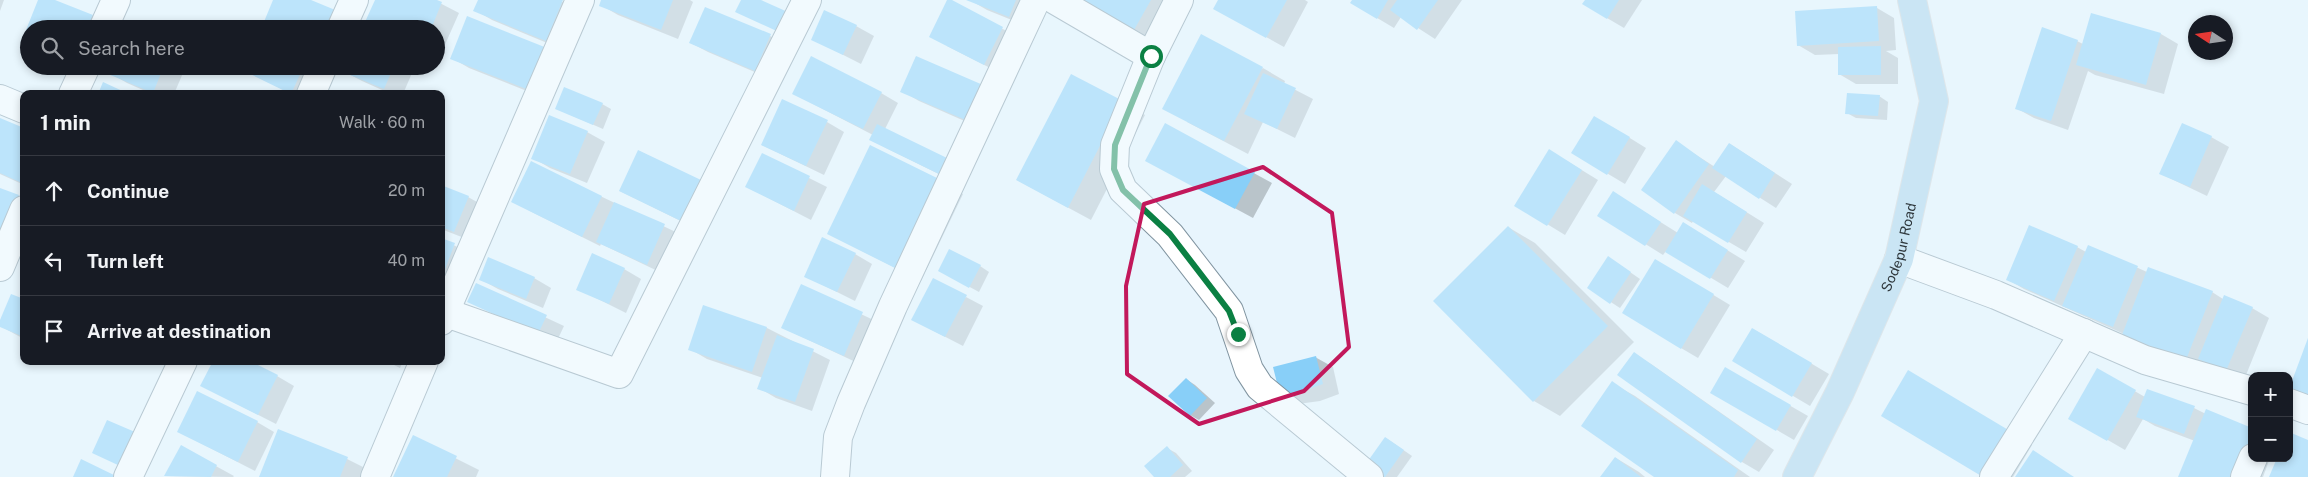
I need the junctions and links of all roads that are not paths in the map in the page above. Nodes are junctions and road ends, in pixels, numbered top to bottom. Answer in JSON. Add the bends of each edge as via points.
{"nodes":[{"id":1,"x":116,"y":0,"type":"edge"},
{"id":2,"x":354,"y":0,"type":"edge"},
{"id":3,"x":580,"y":0,"type":"edge"},
{"id":4,"x":807,"y":0,"type":"edge"},
{"id":5,"x":1036,"y":0,"type":"edge"},
{"id":6,"x":1055,"y":0,"type":"edge"},
{"id":7,"x":1179,"y":0,"type":"edge"},
{"id":8,"x":1912,"y":0,"type":"edge"},
{"id":9,"x":107,"y":20,"type":"edge"},
{"id":10,"x":345,"y":20,"type":"edge"},
{"id":11,"x":1151,"y":56,"type":"junction"},
{"id":12,"x":82,"y":75,"type":"edge"},
{"id":13,"x":319,"y":75,"type":"edge"},
{"id":14,"x":75,"y":90,"type":"edge"},
{"id":15,"x":312,"y":90,"type":"edge"},
{"id":16,"x":0,"y":99,"type":"edge"},
{"id":17,"x":20,"y":107,"type":"edge"},
{"id":18,"x":20,"y":220,"type":"edge"},
{"id":19,"x":1899,"y":259,"type":"junction"},
{"id":20,"x":0,"y":267,"type":"edge"},
{"id":21,"x":445,"y":308,"type":"edge"},
{"id":22,"x":445,"y":316,"type":"edge"},
{"id":23,"x":2084,"y":333,"type":"junction"},
{"id":24,"x":181,"y":365,"type":"edge"},
{"id":25,"x":422,"y":365,"type":"edge"},
{"id":26,"x":2248,"y":390,"type":"edge"},
{"id":27,"x":2293,"y":404,"type":"edge"},
{"id":28,"x":2308,"y":410,"type":"edge"},
{"id":29,"x":2251,"y":462,"type":"edge"},
{"id":30,"x":128,"y":477,"type":"edge"},
{"id":31,"x":375,"y":477,"type":"edge"},
{"id":32,"x":836,"y":477,"type":"edge"},
{"id":33,"x":1369,"y":477,"type":"edge"},
{"id":34,"x":1797,"y":477,"type":"edge"},
{"id":35,"x":1994,"y":477,"type":"edge"},
{"id":36,"x":2245,"y":477,"type":"edge"}],
"edges":[{"from":1,"to":9,"type":"street"},
{"from":2,"to":10,"type":"street"},
{"from":3,"to":21,"type":"street"},
{"from":4,"to":22,"type":"street","via":[[619,374]]},
{"from":5,"to":32,"type":"street","via":[[893,306],[851,404],[838,436]]},
{"from":6,"to":11,"type":"street"},
{"from":7,"to":11,"type":"street"},
{"from":8,"to":19,"type":"main road","name":"Sodepur Road","via":[[1934,100]]},
{"from":11,"to":33,"type":"street","via":[[1115,145],[1114,169],[1123,190],[1170,234],[1229,311],[1249,370],[1260,387]]},
{"from":12,"to":14,"type":"street"},
{"from":13,"to":15,"type":"street"},
{"from":16,"to":17,"type":"street"},
{"from":18,"to":20,"type":"street"},
{"from":19,"to":23,"type":"street","via":[[1996,295]]},
{"from":19,"to":34,"type":"main road","name":"Sodepur Road","via":[[1840,392]]},
{"from":23,"to":26,"type":"street","via":[[2145,360]]},
{"from":23,"to":35,"type":"street"},
{"from":24,"to":30,"type":"street"},
{"from":25,"to":31,"type":"street"},
{"from":27,"to":28,"type":"street"},
{"from":29,"to":36,"type":"street"}]}
